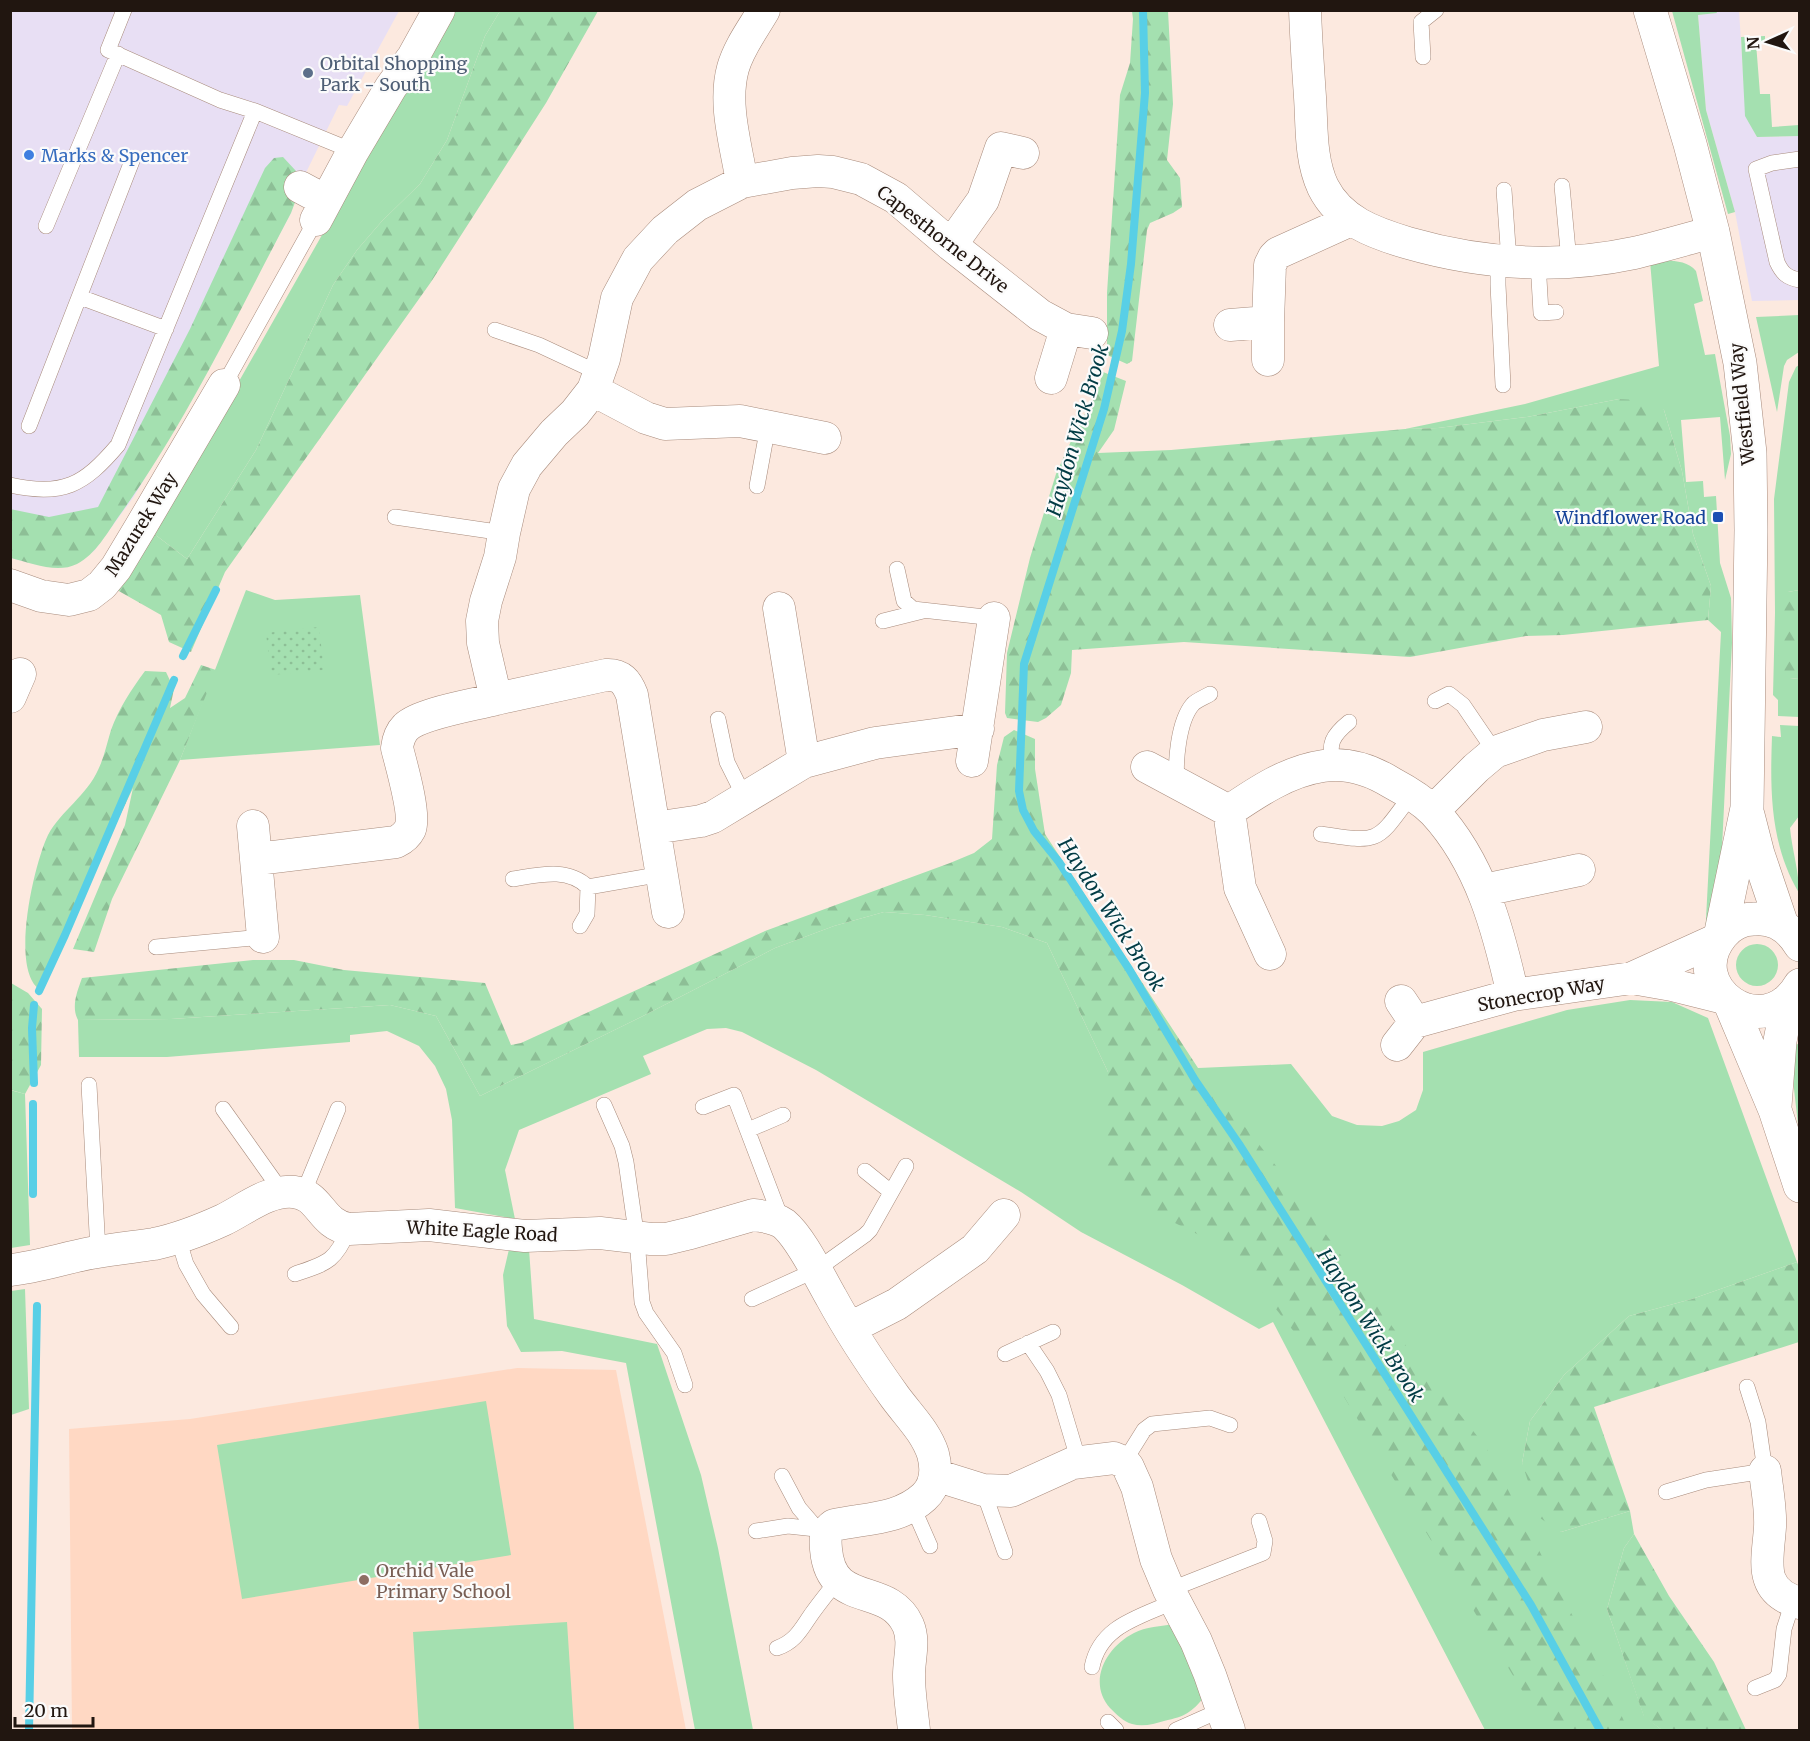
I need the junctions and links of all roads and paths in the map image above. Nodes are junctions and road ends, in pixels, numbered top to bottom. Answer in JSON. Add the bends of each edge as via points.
{"nodes":[{"id":1,"x":124,"y":10,"type":"edge"},
{"id":2,"x":439,"y":10,"type":"edge"},
{"id":3,"x":764,"y":10,"type":"edge"},
{"id":4,"x":1305,"y":10,"type":"edge"},
{"id":5,"x":1436,"y":10,"type":"edge"},
{"id":6,"x":1650,"y":10,"type":"edge"},
{"id":7,"x":118,"y":54,"type":"junction"},
{"id":8,"x":1423,"y":57,"type":"dead end"},
{"id":9,"x":255,"y":111,"type":"junction"},
{"id":10,"x":353,"y":151,"type":"junction"},
{"id":11,"x":1023,"y":153,"type":"dead end"},
{"id":12,"x":1800,"y":159,"type":"edge"},
{"id":13,"x":132,"y":161,"type":"dead end"},
{"id":14,"x":742,"y":182,"type":"junction"},
{"id":15,"x":1562,"y":186,"type":"dead end"},
{"id":16,"x":1504,"y":190,"type":"dead end"},
{"id":17,"x":314,"y":203,"type":"joint"},
{"id":18,"x":1351,"y":220,"type":"junction"},
{"id":19,"x":46,"y":225,"type":"dead end"},
{"id":20,"x":1713,"y":232,"type":"junction"},
{"id":21,"x":951,"y":245,"type":"junction"},
{"id":22,"x":1517,"y":261,"type":"junction"},
{"id":23,"x":1569,"y":261,"type":"junction"},
{"id":24,"x":1800,"y":280,"type":"edge"},
{"id":25,"x":80,"y":297,"type":"junction"},
{"id":26,"x":1556,"y":312,"type":"dead end"},
{"id":27,"x":1268,"y":322,"type":"junction"},
{"id":28,"x":1230,"y":325,"type":"dead end"},
{"id":29,"x":166,"y":329,"type":"junction"},
{"id":30,"x":495,"y":330,"type":"dead end"},
{"id":31,"x":1268,"y":360,"type":"dead end"},
{"id":32,"x":1051,"y":378,"type":"dead end"},
{"id":33,"x":596,"y":381,"type":"junction"},
{"id":34,"x":1503,"y":385,"type":"dead end"},
{"id":35,"x":209,"y":398,"type":"joint"},
{"id":36,"x":29,"y":426,"type":"dead end"},
{"id":37,"x":768,"y":426,"type":"junction"},
{"id":38,"x":825,"y":438,"type":"dead end"},
{"id":39,"x":10,"y":485,"type":"edge"},
{"id":40,"x":757,"y":486,"type":"dead end"},
{"id":41,"x":395,"y":517,"type":"dead end"},
{"id":42,"x":504,"y":533,"type":"junction"},
{"id":43,"x":897,"y":569,"type":"dead end"},
{"id":44,"x":10,"y":585,"type":"edge"},
{"id":45,"x":778,"y":608,"type":"dead end"},
{"id":46,"x":923,"y":611,"type":"junction"},
{"id":47,"x":994,"y":618,"type":"joint"},
{"id":48,"x":883,"y":621,"type":"dead end"},
{"id":49,"x":1210,"y":694,"type":"dead end"},
{"id":50,"x":496,"y":699,"type":"junction"},
{"id":51,"x":1435,"y":701,"type":"dead end"},
{"id":52,"x":718,"y":719,"type":"dead end"},
{"id":53,"x":1349,"y":722,"type":"dead end"},
{"id":54,"x":1585,"y":725,"type":"dead end"},
{"id":55,"x":978,"y":729,"type":"junction"},
{"id":56,"x":1495,"y":752,"type":"junction"},
{"id":57,"x":972,"y":761,"type":"dead end"},
{"id":58,"x":804,"y":762,"type":"junction"},
{"id":59,"x":1334,"y":765,"type":"junction"},
{"id":60,"x":1147,"y":766,"type":"dead end"},
{"id":61,"x":1177,"y":784,"type":"junction"},
{"id":62,"x":746,"y":798,"type":"junction"},
{"id":63,"x":1422,"y":802,"type":"junction"},
{"id":64,"x":1747,"y":808,"type":"junction"},
{"id":65,"x":1229,"y":811,"type":"junction"},
{"id":66,"x":254,"y":826,"type":"dead end"},
{"id":67,"x":654,"y":828,"type":"junction"},
{"id":68,"x":1321,"y":834,"type":"dead end"},
{"id":69,"x":257,"y":859,"type":"junction"},
{"id":70,"x":1579,"y":870,"type":"dead end"},
{"id":71,"x":662,"y":874,"type":"junction"},
{"id":72,"x":513,"y":879,"type":"dead end"},
{"id":73,"x":588,"y":887,"type":"junction"},
{"id":74,"x":1484,"y":890,"type":"junction"},
{"id":75,"x":668,"y":912,"type":"dead end"},
{"id":76,"x":580,"y":926,"type":"dead end"},
{"id":77,"x":1792,"y":933,"type":"edge"},
{"id":78,"x":263,"y":938,"type":"joint"},
{"id":79,"x":1719,"y":938,"type":"junction"},
{"id":80,"x":156,"y":947,"type":"dead end"},
{"id":81,"x":1270,"y":954,"type":"dead end"},
{"id":82,"x":1632,"y":978,"type":"junction"},
{"id":83,"x":1795,"y":993,"type":"edge"},
{"id":84,"x":1513,"y":994,"type":"junction"},
{"id":85,"x":1727,"y":1001,"type":"junction"},
{"id":86,"x":1405,"y":1023,"type":"dead end"},
{"id":87,"x":89,"y":1085,"type":"dead end"},
{"id":88,"x":604,"y":1105,"type":"dead end"},
{"id":89,"x":703,"y":1107,"type":"dead end"},
{"id":90,"x":223,"y":1109,"type":"dead end"},
{"id":91,"x":338,"y":1109,"type":"dead end"},
{"id":92,"x":1775,"y":1110,"type":"junction"},
{"id":93,"x":783,"y":1115,"type":"dead end"},
{"id":94,"x":748,"y":1130,"type":"junction"},
{"id":95,"x":906,"y":1166,"type":"dead end"},
{"id":96,"x":865,"y":1171,"type":"dead end"},
{"id":97,"x":1800,"y":1186,"type":"edge"},
{"id":98,"x":891,"y":1192,"type":"junction"},
{"id":99,"x":293,"y":1193,"type":"junction"},
{"id":100,"x":1004,"y":1215,"type":"dead end"},
{"id":101,"x":783,"y":1224,"type":"junction"},
{"id":102,"x":349,"y":1229,"type":"junction"},
{"id":103,"x":178,"y":1238,"type":"junction"},
{"id":104,"x":637,"y":1239,"type":"junction"},
{"id":105,"x":98,"y":1251,"type":"junction"},
{"id":106,"x":10,"y":1270,"type":"edge"},
{"id":107,"x":816,"y":1270,"type":"junction"},
{"id":108,"x":295,"y":1274,"type":"dead end"},
{"id":109,"x":752,"y":1299,"type":"dead end"},
{"id":110,"x":231,"y":1327,"type":"dead end"},
{"id":111,"x":850,"y":1328,"type":"junction"},
{"id":112,"x":1053,"y":1332,"type":"dead end"},
{"id":113,"x":1028,"y":1343,"type":"junction"},
{"id":114,"x":1005,"y":1354,"type":"dead end"},
{"id":115,"x":685,"y":1385,"type":"dead end"},
{"id":116,"x":1747,"y":1387,"type":"dead end"},
{"id":117,"x":1230,"y":1425,"type":"dead end"},
{"id":118,"x":1079,"y":1462,"type":"junction"},
{"id":119,"x":1124,"y":1462,"type":"junction"},
{"id":120,"x":1765,"y":1472,"type":"junction"},
{"id":121,"x":936,"y":1475,"type":"junction"},
{"id":122,"x":782,"y":1476,"type":"dead end"},
{"id":123,"x":983,"y":1490,"type":"junction"},
{"id":124,"x":1666,"y":1492,"type":"dead end"},
{"id":125,"x":912,"y":1505,"type":"junction"},
{"id":126,"x":1259,"y":1521,"type":"dead end"},
{"id":127,"x":756,"y":1532,"type":"dead end"},
{"id":128,"x":821,"y":1534,"type":"junction"},
{"id":129,"x":930,"y":1546,"type":"dead end"},
{"id":130,"x":1005,"y":1552,"type":"dead end"},
{"id":131,"x":837,"y":1581,"type":"junction"},
{"id":132,"x":1172,"y":1595,"type":"junction"},
{"id":133,"x":1796,"y":1602,"type":"edge"},
{"id":134,"x":777,"y":1648,"type":"dead end"},
{"id":135,"x":1092,"y":1667,"type":"dead end"},
{"id":136,"x":1755,"y":1688,"type":"dead end"},
{"id":137,"x":1225,"y":1720,"type":"edge"},
{"id":138,"x":914,"y":1731,"type":"edge"},
{"id":139,"x":1176,"y":1731,"type":"edge"}],
"edges":[{"from":1,"to":7,"type":"lane","via":[[108,50]]},
{"from":2,"to":10,"type":"street","name":"Mazurek Way"},
{"from":3,"to":14,"type":"street","via":[[734,66],[730,85]]},
{"from":4,"to":18,"type":"street","via":[[1314,160],[1332,201]]},
{"from":5,"to":8,"type":"lane","via":[[1421,22]]},
{"from":6,"to":20,"type":"main road","name":"Westfield Way"},
{"from":7,"to":9,"type":"lane","via":[[220,100]]},
{"from":7,"to":19,"type":"lane"},
{"from":9,"to":10,"type":"lane"},
{"from":9,"to":29,"type":"lane"},
{"from":10,"to":17,"type":"street","name":"Mazurek Way"},
{"from":11,"to":21,"type":"street","via":[[1001,148],[983,200]]},
{"from":12,"to":24,"type":"lane","via":[[1756,169],[1777,262],[1786,276]]},
{"from":13,"to":25,"type":"lane"},
{"from":14,"to":21,"type":"street","name":"Capesthorne Drive","via":[[818,171],[861,179],[896,198]]},
{"from":14,"to":33,"type":"street","name":"Capesthorne Drive","via":[[680,217],[638,259],[617,298]]},
{"from":15,"to":23,"type":"lane"},
{"from":16,"to":22,"type":"lane"},
{"from":17,"to":35,"type":"lane","name":"Mazurek Way"},
{"from":18,"to":22,"type":"street","via":[[1430,249]]},
{"from":18,"to":27,"type":"street","via":[[1274,257],[1270,265]]},
{"from":20,"to":23,"type":"street","via":[[1634,253]]},
{"from":20,"to":64,"type":"main road","name":"Westfield Way","via":[[1740,363],[1749,453]]},
{"from":21,"to":32,"type":"street","name":"Capesthorne Drive","via":[[1040,315],[1079,331]]},
{"from":22,"to":23,"type":"street"},
{"from":22,"to":26,"type":"lane","via":[[1541,313]]},
{"from":22,"to":34,"type":"lane","via":[[1498,275]]},
{"from":25,"to":29,"type":"lane"},
{"from":25,"to":36,"type":"lane"},
{"from":27,"to":28,"type":"street"},
{"from":27,"to":31,"type":"street"},
{"from":29,"to":39,"type":"lane","via":[[117,445],[100,466],[82,480],[57,490]]},
{"from":30,"to":33,"type":"lane","via":[[539,345]]},
{"from":33,"to":37,"type":"street","via":[[646,418],[665,424],[715,421]]},
{"from":33,"to":42,"type":"street","name":"Capesthorne Drive","via":[[575,413],[526,465],[514,489]]},
{"from":35,"to":44,"type":"street","name":"Mazurek Way","via":[[116,568],[98,589],[85,597],[60,600]]},
{"from":37,"to":38,"type":"street"},
{"from":37,"to":40,"type":"lane"},
{"from":41,"to":42,"type":"lane"},
{"from":42,"to":50,"type":"street","name":"Capesthorne Drive","via":[[482,621]]},
{"from":43,"to":46,"type":"lane","via":[[907,606]]},
{"from":45,"to":58,"type":"street"},
{"from":46,"to":47,"type":"lane"},
{"from":46,"to":48,"type":"lane"},
{"from":47,"to":55,"type":"street"},
{"from":49,"to":61,"type":"lane","via":[[1193,704],[1185,721],[1175,767]]},
{"from":50,"to":67,"type":"street","via":[[606,675],[624,680],[632,694]]},
{"from":50,"to":69,"type":"street","via":[[426,717],[411,723],[401,733],[397,748],[411,823],[402,839]]},
{"from":51,"to":56,"type":"lane","via":[[1449,694],[1463,705]]},
{"from":52,"to":62,"type":"lane","via":[[727,762]]},
{"from":53,"to":59,"type":"lane","via":[[1335,734],[1330,754]]},
{"from":54,"to":56,"type":"street"},
{"from":55,"to":57,"type":"street"},
{"from":55,"to":58,"type":"street","via":[[875,743]]},
{"from":56,"to":63,"type":"street"},
{"from":58,"to":62,"type":"street"},
{"from":59,"to":63,"type":"street","via":[[1366,769]]},
{"from":59,"to":65,"type":"street","via":[[1292,774]]},
{"from":60,"to":61,"type":"street"},
{"from":61,"to":65,"type":"street"},
{"from":62,"to":67,"type":"street","via":[[713,817]]},
{"from":63,"to":68,"type":"lane","via":[[1368,840]]},
{"from":63,"to":74,"type":"street","via":[[1461,848]]},
{"from":64,"to":77,"type":"main road","name":"Westfield Way","via":[[1758,854]]},
{"from":64,"to":79,"type":"main road","name":"Westfield Way"},
{"from":65,"to":81,"type":"street","via":[[1240,888]]},
{"from":66,"to":69,"type":"street"},
{"from":67,"to":71,"type":"street"},
{"from":69,"to":78,"type":"street"},
{"from":70,"to":74,"type":"street"},
{"from":71,"to":73,"type":"lane"},
{"from":71,"to":75,"type":"street"},
{"from":72,"to":73,"type":"lane","via":[[559,874]]},
{"from":73,"to":76,"type":"lane","via":[[587,914]]},
{"from":74,"to":84,"type":"street"},
{"from":77,"to":79,"type":"main road","name":"Westfield Way","via":[[1766,919],[1748,919]]},
{"from":78,"to":80,"type":"lane"},
{"from":79,"to":82,"type":"street","name":"Stonecrop Way"},
{"from":79,"to":85,"type":"main road","name":"Westfield Way","via":[[1713,949],[1711,970]]},
{"from":82,"to":84,"type":"street","name":"Stonecrop Way"},
{"from":82,"to":85,"type":"street","name":"Stonecrop Way"},
{"from":83,"to":85,"type":"main road","name":"Westfield Way","via":[[1772,1009],[1753,1012]]},
{"from":83,"to":92,"type":"main road","name":"Westfield Way","via":[[1780,1041]]},
{"from":84,"to":86,"type":"street","name":"Stonecrop Way"},
{"from":85,"to":92,"type":"main road","name":"Westfield Way"},
{"from":87,"to":105,"type":"lane"},
{"from":88,"to":104,"type":"lane","via":[[626,1162]]},
{"from":89,"to":94,"type":"lane","via":[[734,1095]]},
{"from":90,"to":99,"type":"lane"},
{"from":91,"to":99,"type":"lane"},
{"from":92,"to":97,"type":"main road","name":"Westfield Way"},
{"from":93,"to":94,"type":"lane"},
{"from":94,"to":101,"type":"lane"},
{"from":95,"to":98,"type":"lane"},
{"from":96,"to":98,"type":"lane"},
{"from":98,"to":107,"type":"lane","via":[[870,1230]]},
{"from":99,"to":102,"type":"street","via":[[311,1198],[333,1224]]},
{"from":99,"to":103,"type":"street"},
{"from":100,"to":111,"type":"street","via":[[975,1249],[897,1304]]},
{"from":101,"to":104,"type":"street","name":"White Eagle Road","via":[[753,1215],[666,1239]]},
{"from":101,"to":107,"type":"street"},
{"from":102,"to":104,"type":"street","name":"White Eagle Road","via":[[429,1225],[525,1236],[600,1233]]},
{"from":102,"to":108,"type":"lane","via":[[333,1258]]},
{"from":103,"to":105,"type":"street"},
{"from":103,"to":110,"type":"lane","via":[[186,1264],[203,1294]]},
{"from":104,"to":115,"type":"lane","via":[[642,1302],[674,1353]]},
{"from":105,"to":106,"type":"street"},
{"from":107,"to":109,"type":"lane"},
{"from":107,"to":111,"type":"street"},
{"from":111,"to":121,"type":"street","via":[[871,1364],[919,1427],[932,1451]]},
{"from":112,"to":113,"type":"lane"},
{"from":113,"to":114,"type":"lane"},
{"from":113,"to":118,"type":"lane","via":[[1059,1395]]},
{"from":116,"to":120,"type":"lane","via":[[1758,1422]]},
{"from":117,"to":119,"type":"lane","via":[[1210,1418],[1152,1424]]},
{"from":118,"to":119,"type":"street","via":[[1114,1458]]},
{"from":118,"to":123,"type":"street","via":[[1011,1491]]},
{"from":119,"to":132,"type":"street","via":[[1133,1476],[1156,1559]]},
{"from":120,"to":124,"type":"lane","via":[[1706,1480]]},
{"from":120,"to":133,"type":"street","via":[[1770,1510],[1767,1573],[1775,1588]]},
{"from":121,"to":123,"type":"street"},
{"from":121,"to":125,"type":"street","via":[[928,1493]]},
{"from":122,"to":128,"type":"lane","via":[[799,1508]]},
{"from":123,"to":130,"type":"lane"},
{"from":125,"to":128,"type":"street","via":[[889,1516],[834,1525]]},
{"from":125,"to":129,"type":"lane"},
{"from":126,"to":132,"type":"lane","via":[[1265,1541],[1263,1553]]},
{"from":127,"to":128,"type":"lane","via":[[788,1526]]},
{"from":128,"to":131,"type":"street"},
{"from":131,"to":134,"type":"lane","via":[[796,1638]]},
{"from":131,"to":138,"type":"street","via":[[896,1607],[908,1624]]},
{"from":132,"to":135,"type":"lane","via":[[1112,1630],[1100,1645]]},
{"from":132,"to":137,"type":"street","via":[[1196,1641]]},
{"from":133,"to":136,"type":"lane","via":[[1784,1629],[1779,1674],[1775,1680]]},
{"from":137,"to":139,"type":"lane"}]}
